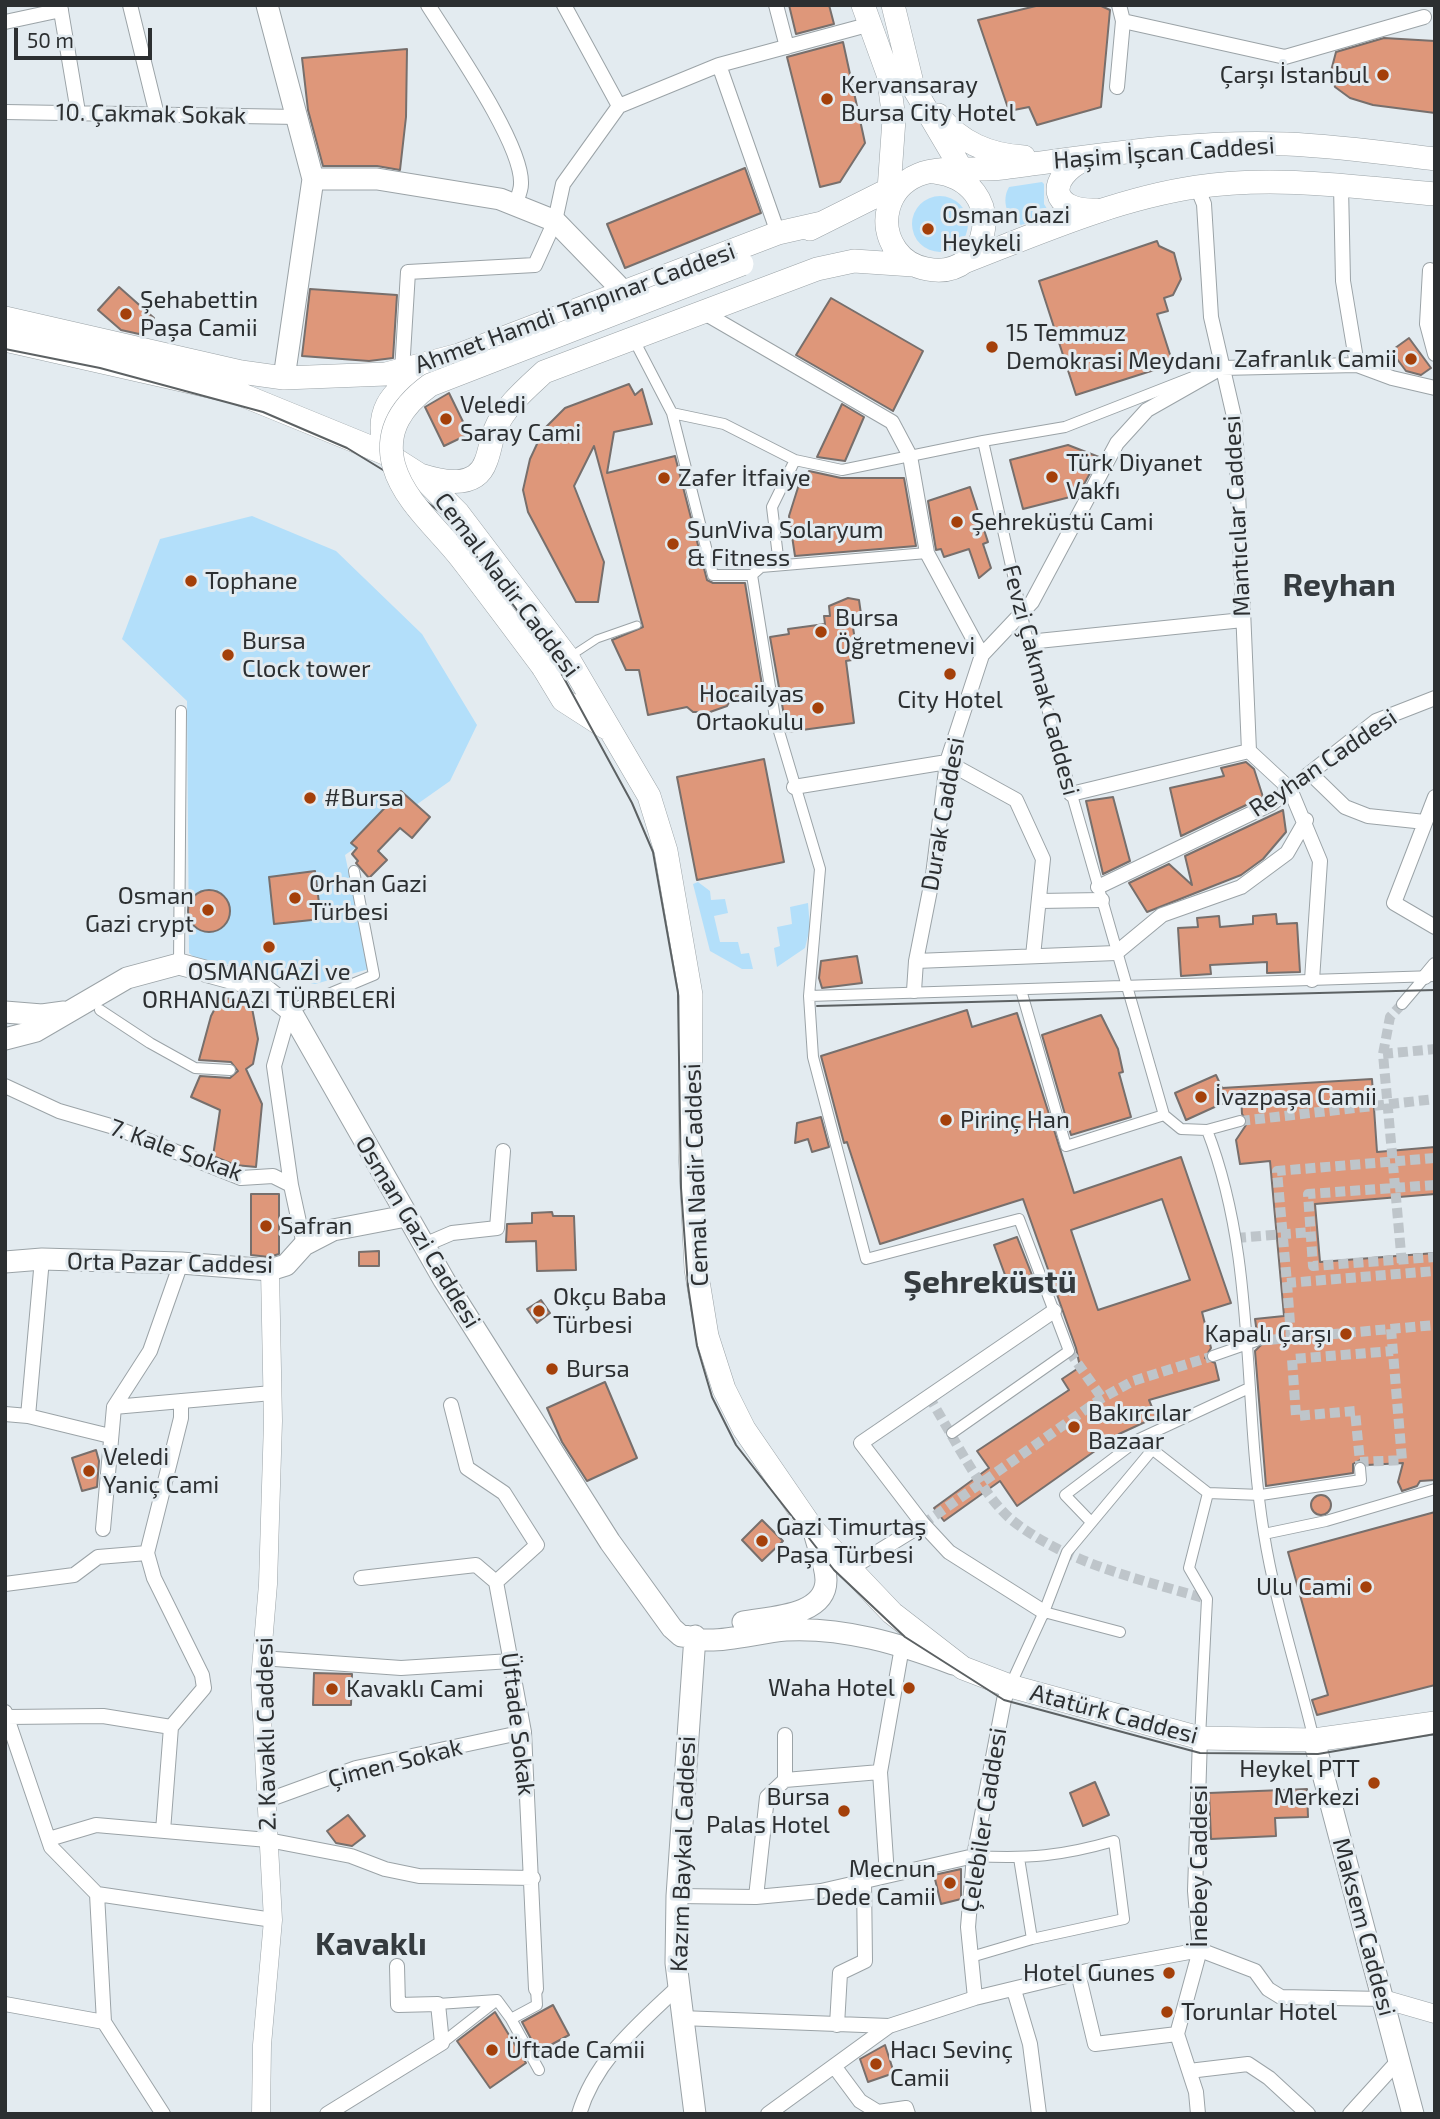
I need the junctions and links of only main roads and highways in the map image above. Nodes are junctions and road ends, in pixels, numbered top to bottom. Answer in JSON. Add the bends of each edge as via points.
{"nodes":[{"id":1,"x":267,"y":5,"type":"edge"},
{"id":2,"x":893,"y":5,"type":"edge"},
{"id":3,"x":867,"y":15,"type":"edge"},
{"id":4,"x":913,"y":87,"type":"junction"},
{"id":5,"x":1088,"y":157,"type":"junction"},
{"id":6,"x":1435,"y":159,"type":"edge"},
{"id":7,"x":1058,"y":160,"type":"junction"},
{"id":8,"x":962,"y":170,"type":"junction"},
{"id":9,"x":935,"y":172,"type":"junction"},
{"id":10,"x":313,"y":179,"type":"junction"},
{"id":11,"x":976,"y":193,"type":"junction"},
{"id":12,"x":894,"y":194,"type":"junction"},
{"id":13,"x":1435,"y":194,"type":"edge"},
{"id":14,"x":1107,"y":209,"type":"junction"},
{"id":15,"x":822,"y":223,"type":"junction"},
{"id":16,"x":960,"y":264,"type":"junction"},
{"id":17,"x":913,"y":265,"type":"junction"},
{"id":18,"x":623,"y":291,"type":"junction"},
{"id":19,"x":5,"y":317,"type":"edge"},
{"id":20,"x":5,"y":340,"type":"edge"},
{"id":21,"x":459,"y":355,"type":"junction"},
{"id":22,"x":284,"y":378,"type":"junction"},
{"id":23,"x":238,"y":382,"type":"junction"},
{"id":24,"x":387,"y":454,"type":"junction"},
{"id":25,"x":420,"y":475,"type":"junction"},
{"id":26,"x":543,"y":667,"type":"joint"},
{"id":27,"x":608,"y":729,"type":"junction"},
{"id":28,"x":72,"y":1010,"type":"junction"},
{"id":29,"x":5,"y":1012,"type":"edge"},
{"id":30,"x":5,"y":1040,"type":"edge"},
{"id":31,"x":406,"y":1216,"type":"junction"},
{"id":32,"x":5,"y":1262,"type":"edge"},
{"id":33,"x":814,"y":1531,"type":"junction"},
{"id":34,"x":695,"y":1636,"type":"junction"},
{"id":35,"x":963,"y":1668,"type":"junction"},
{"id":36,"x":1435,"y":1723,"type":"edge"},
{"id":37,"x":1314,"y":1740,"type":"junction"},
{"id":38,"x":695,"y":2114,"type":"edge"},
{"id":39,"x":1413,"y":2114,"type":"edge"}],
"edges":[{"from":1,"to":10,"type":"main road"},
{"from":2,"to":4,"type":"main road"},
{"from":3,"to":12,"type":"main road","via":[[888,74],[894,118]]},
{"from":4,"to":7,"type":"main road","via":[[968,142],[997,153]]},
{"from":4,"to":8,"type":"main road"},
{"from":5,"to":6,"type":"main road","name":"Haşim İşcan Caddesi","via":[[1172,148],[1287,144]]},
{"from":5,"to":7,"type":"main road","name":"Haşim İşcan Caddesi"},
{"from":5,"to":14,"type":"main road","via":[[1061,175],[1059,197],[1079,211]]},
{"from":7,"to":8,"type":"main road","name":"Haşim İşcan Caddesi"},
{"from":8,"to":9,"type":"main road","name":"Haşim İşcan Caddesi"},
{"from":8,"to":11,"type":"main road"},
{"from":9,"to":11,"type":"main road","via":[[965,181]]},
{"from":9,"to":12,"type":"main road","via":[[919,174]]},
{"from":10,"to":18,"type":"main road","via":[[377,178],[500,199],[555,221]]},
{"from":10,"to":22,"type":"main road"},
{"from":11,"to":16,"type":"main road","via":[[984,208],[984,232],[973,253]]},
{"from":12,"to":15,"type":"main road","name":"Ahmet Hamdi Tanpınar Caddesi"},
{"from":12,"to":17,"type":"main road","via":[[886,226],[891,242]]},
{"from":13,"to":14,"type":"main road","name":"Haşim İşcan Caddesi","via":[[1277,182],[1197,187]]},
{"from":14,"to":16,"type":"main road","name":"Haşim İşcan Caddesi"},
{"from":15,"to":18,"type":"main road","name":"Ahmet Hamdi Tanpınar Caddesi","via":[[778,233]]},
{"from":15,"to":26,"type":"main road","name":"Ahmet Hamdi Tanpınar Caddesi","bridge":true,"via":[[742,264],[430,385],[396,419],[395,467],[413,500]]},
{"from":16,"to":17,"type":"main road","via":[[937,270]]},
{"from":17,"to":25,"type":"main road","name":"Ahmet Hamdi Tanpınar Caddesi","via":[[854,261],[817,269],[544,372],[519,395],[495,428],[485,465],[472,479],[448,483]]},
{"from":18,"to":21,"type":"main road","name":"Ahmet Hamdi Tanpınar Caddesi"},
{"from":19,"to":23,"type":"main road"},
{"from":20,"to":23,"type":"main road"},
{"from":21,"to":22,"type":"main road","name":"Ahmet Hamdi Tanpınar Caddesi","via":[[402,371]]},
{"from":21,"to":24,"type":"main road","via":[[405,383],[393,396],[380,424]]},
{"from":22,"to":23,"type":"main road","name":"Ahmet Hamdi Tanpınar Caddesi"},
{"from":23,"to":24,"type":"main road","name":"Cemal Nadir Caddesi"},
{"from":24,"to":25,"type":"main road","name":"Cemal Nadir Caddesi"},
{"from":25,"to":27,"type":"main road","name":"Cemal Nadir Caddesi","via":[[458,513],[568,658]]},
{"from":26,"to":27,"type":"main road","name":"Cemal Nadir Caddesi","via":[[563,700]]},
{"from":27,"to":33,"type":"main road","name":"Cemal Nadir Caddesi","via":[[649,796],[666,851],[691,995],[691,1188],[696,1269],[707,1336],[724,1389],[744,1429]]},
{"from":28,"to":29,"type":"main road","via":[[42,1015]]},
{"from":28,"to":30,"type":"main road","via":[[36,1031]]},
{"from":28,"to":31,"type":"main road","name":"Osman Gazi Caddesi","via":[[127,978],[179,964],[260,986],[290,1010]]},
{"from":31,"to":32,"type":"main road","name":"Orta Pazar Caddesi","via":[[333,1230],[304,1245],[286,1265],[270,1270],[42,1259]]},
{"from":31,"to":34,"type":"main road","name":"Osman Gazi Caddesi","via":[[610,1542],[673,1628],[681,1636]]},
{"from":33,"to":34,"type":"main road","via":[[826,1581],[822,1596],[811,1606],[707,1628]]},
{"from":33,"to":35,"type":"main road","name":"Cemal Nadir Caddesi","via":[[892,1613]]},
{"from":34,"to":35,"type":"main road","via":[[705,1641],[821,1629],[855,1634]]},
{"from":34,"to":38,"type":"main road","name":"Kazım Baykal Caddesi","via":[[677,1896],[678,1987]]},
{"from":35,"to":37,"type":"main road","name":"Atatürk Caddesi","via":[[1010,1686],[1200,1738]]},
{"from":36,"to":37,"type":"main road","name":"Atatürk Caddesi"},
{"from":37,"to":39,"type":"main road","name":"Maksem Caddesi"}]}
